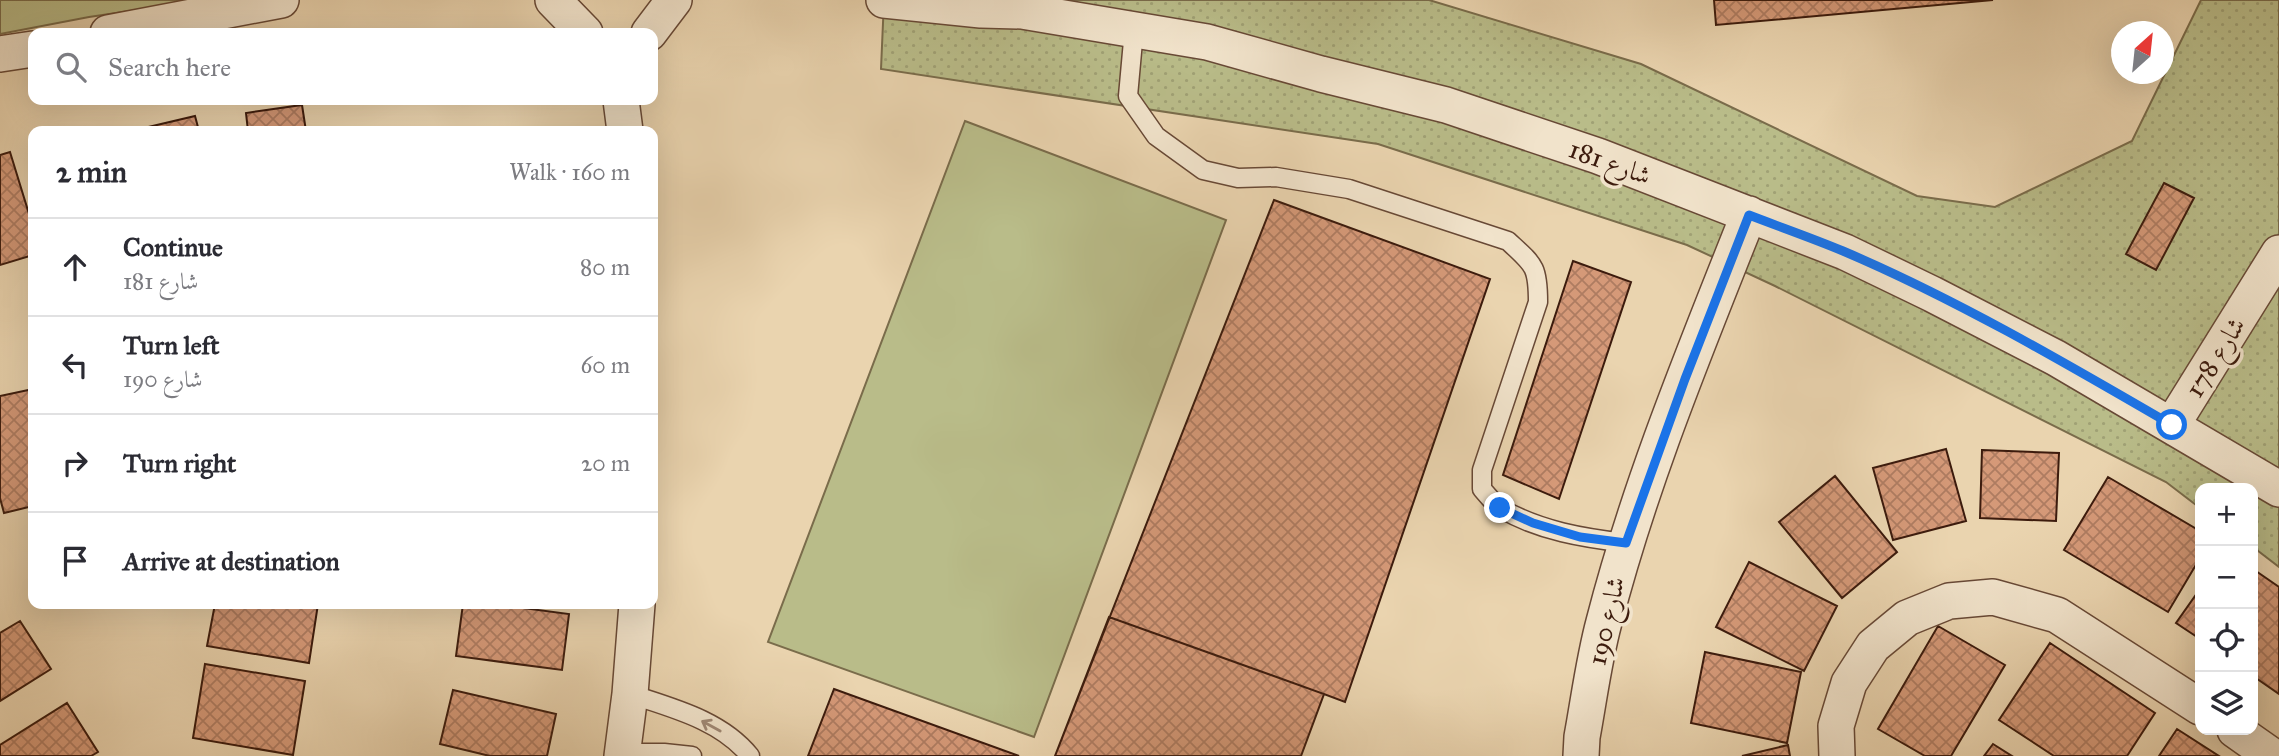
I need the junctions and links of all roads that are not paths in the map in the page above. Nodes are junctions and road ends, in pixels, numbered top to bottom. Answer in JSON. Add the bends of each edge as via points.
{"nodes":[{"id":1,"x":553,"y":0,"type":"edge"},
{"id":2,"x":674,"y":0,"type":"edge"},
{"id":3,"x":884,"y":0,"type":"edge"},
{"id":4,"x":265,"y":2,"type":"edge"},
{"id":5,"x":133,"y":28,"type":"edge"},
{"id":6,"x":580,"y":28,"type":"edge"},
{"id":7,"x":653,"y":28,"type":"edge"},
{"id":8,"x":1134,"y":30,"type":"junction"},
{"id":9,"x":28,"y":49,"type":"edge"},
{"id":10,"x":0,"y":54,"type":"edge"},
{"id":11,"x":622,"y":105,"type":"edge"},
{"id":12,"x":624,"y":126,"type":"edge"},
{"id":13,"x":1749,"y":215,"type":"junction"},
{"id":14,"x":2279,"y":253,"type":"edge"},
{"id":15,"x":2172,"y":425,"type":"junction"},
{"id":16,"x":2279,"y":489,"type":"edge"},
{"id":17,"x":1626,"y":543,"type":"junction"},
{"id":18,"x":637,"y":609,"type":"edge"},
{"id":19,"x":631,"y":694,"type":"junction"},
{"id":20,"x":2195,"y":704,"type":"edge"},
{"id":21,"x":2242,"y":735,"type":"edge"},
{"id":22,"x":622,"y":755,"type":"edge"},
{"id":23,"x":692,"y":756,"type":"edge"},
{"id":24,"x":750,"y":756,"type":"edge"},
{"id":25,"x":1581,"y":756,"type":"edge"},
{"id":26,"x":1837,"y":756,"type":"edge"},
{"id":27,"x":2272,"y":756,"type":"edge"}],
"edges":[{"from":1,"to":6,"type":"street"},
{"from":2,"to":7,"type":"street"},
{"from":3,"to":8,"type":"street","name":"شارع 181","via":[[1022,12]]},
{"from":4,"to":5,"type":"street"},
{"from":8,"to":13,"type":"street","name":"شارع 181","via":[[1207,42],[1446,105],[1598,156]]},
{"from":8,"to":17,"type":"lane","via":[[1128,96],[1156,136],[1203,170],[1349,189],[1508,241],[1525,256],[1538,274],[1538,302],[1482,470],[1482,489],[1500,508],[1533,523],[1580,537]]},
{"from":9,"to":10,"type":"street"},
{"from":11,"to":12,"type":"street"},
{"from":13,"to":15,"type":"street","name":"شارع 181","via":[[1845,252],[1933,294]]},
{"from":13,"to":17,"type":"street","name":"شارع 190"},
{"from":14,"to":15,"type":"street","name":"شارع 178"},
{"from":15,"to":16,"type":"street","name":"شارع 181"},
{"from":17,"to":25,"type":"street","name":"شارع 190","via":[[1603,624]]},
{"from":18,"to":19,"type":"street"},
{"from":19,"to":22,"type":"street"},
{"from":24,"to":19,"type":"lane","one_way":true,"via":[[706,723]]},
{"from":20,"to":26,"type":"street","via":[[2057,615],[1993,597],[1948,601],[1907,618],[1873,646],[1849,683],[1836,726]]},
{"from":21,"to":27,"type":"street"},
{"from":22,"to":23,"type":"lane"}]}
